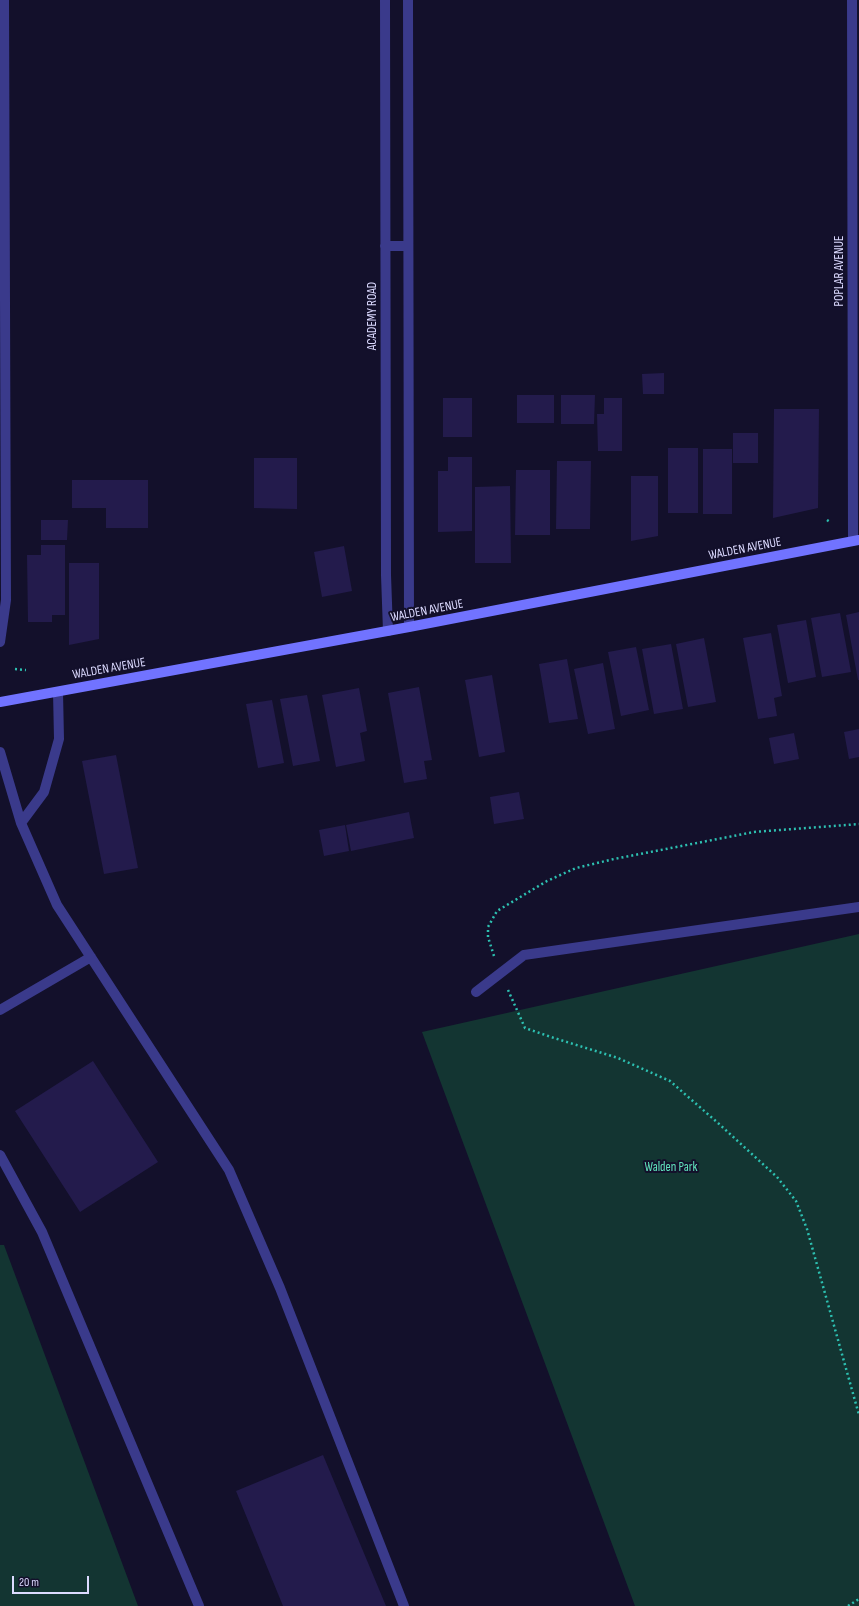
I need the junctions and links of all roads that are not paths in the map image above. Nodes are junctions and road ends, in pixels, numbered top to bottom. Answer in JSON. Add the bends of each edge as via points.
{"nodes":[{"id":1,"x":4,"y":0,"type":"edge"},
{"id":2,"x":385,"y":0,"type":"edge"},
{"id":3,"x":408,"y":0,"type":"edge"},
{"id":4,"x":852,"y":0,"type":"edge"},
{"id":5,"x":386,"y":246,"type":"junction"},
{"id":6,"x":408,"y":246,"type":"junction"},
{"id":7,"x":3,"y":326,"type":"edge"},
{"id":8,"x":856,"y":541,"type":"edge"},
{"id":9,"x":409,"y":627,"type":"junction"},
{"id":10,"x":388,"y":631,"type":"junction"},
{"id":11,"x":0,"y":642,"type":"edge"},
{"id":12,"x":58,"y":692,"type":"junction"},
{"id":13,"x":0,"y":702,"type":"edge"},
{"id":14,"x":0,"y":752,"type":"edge"},
{"id":15,"x":21,"y":824,"type":"junction"},
{"id":16,"x":859,"y":907,"type":"edge"},
{"id":17,"x":91,"y":957,"type":"junction"},
{"id":18,"x":476,"y":992,"type":"dead end"},
{"id":19,"x":0,"y":1010,"type":"edge"},
{"id":20,"x":0,"y":1155,"type":"edge"},
{"id":21,"x":199,"y":1606,"type":"edge"},
{"id":22,"x":404,"y":1606,"type":"edge"}],
"edges":[{"from":1,"to":7,"type":"street"},
{"from":2,"to":5,"type":"street","name":"ACADEMY ROAD"},
{"from":3,"to":6,"type":"street"},
{"from":4,"to":8,"type":"street","name":"POPLAR AVENUE"},
{"from":5,"to":6,"type":"street"},
{"from":5,"to":10,"type":"street","name":"ACADEMY ROAD"},
{"from":6,"to":9,"type":"street"},
{"from":7,"to":11,"type":"street","via":[[6,600]]},
{"from":8,"to":9,"type":"main road","name":"WALDEN AVENUE"},
{"from":9,"to":10,"type":"main road","name":"WALDEN AVENUE"},
{"from":10,"to":12,"type":"main road","name":"WALDEN AVENUE"},
{"from":12,"to":13,"type":"main road","name":"WALDEN AVENUE"},
{"from":12,"to":15,"type":"street","via":[[59,739],[44,792]]},
{"from":14,"to":15,"type":"street"},
{"from":15,"to":17,"type":"street","via":[[57,905]]},
{"from":16,"to":18,"type":"street","via":[[524,955]]},
{"from":17,"to":19,"type":"street"},
{"from":17,"to":22,"type":"street","via":[[229,1170],[280,1288]]},
{"from":20,"to":21,"type":"street","via":[[42,1232]]}]}
